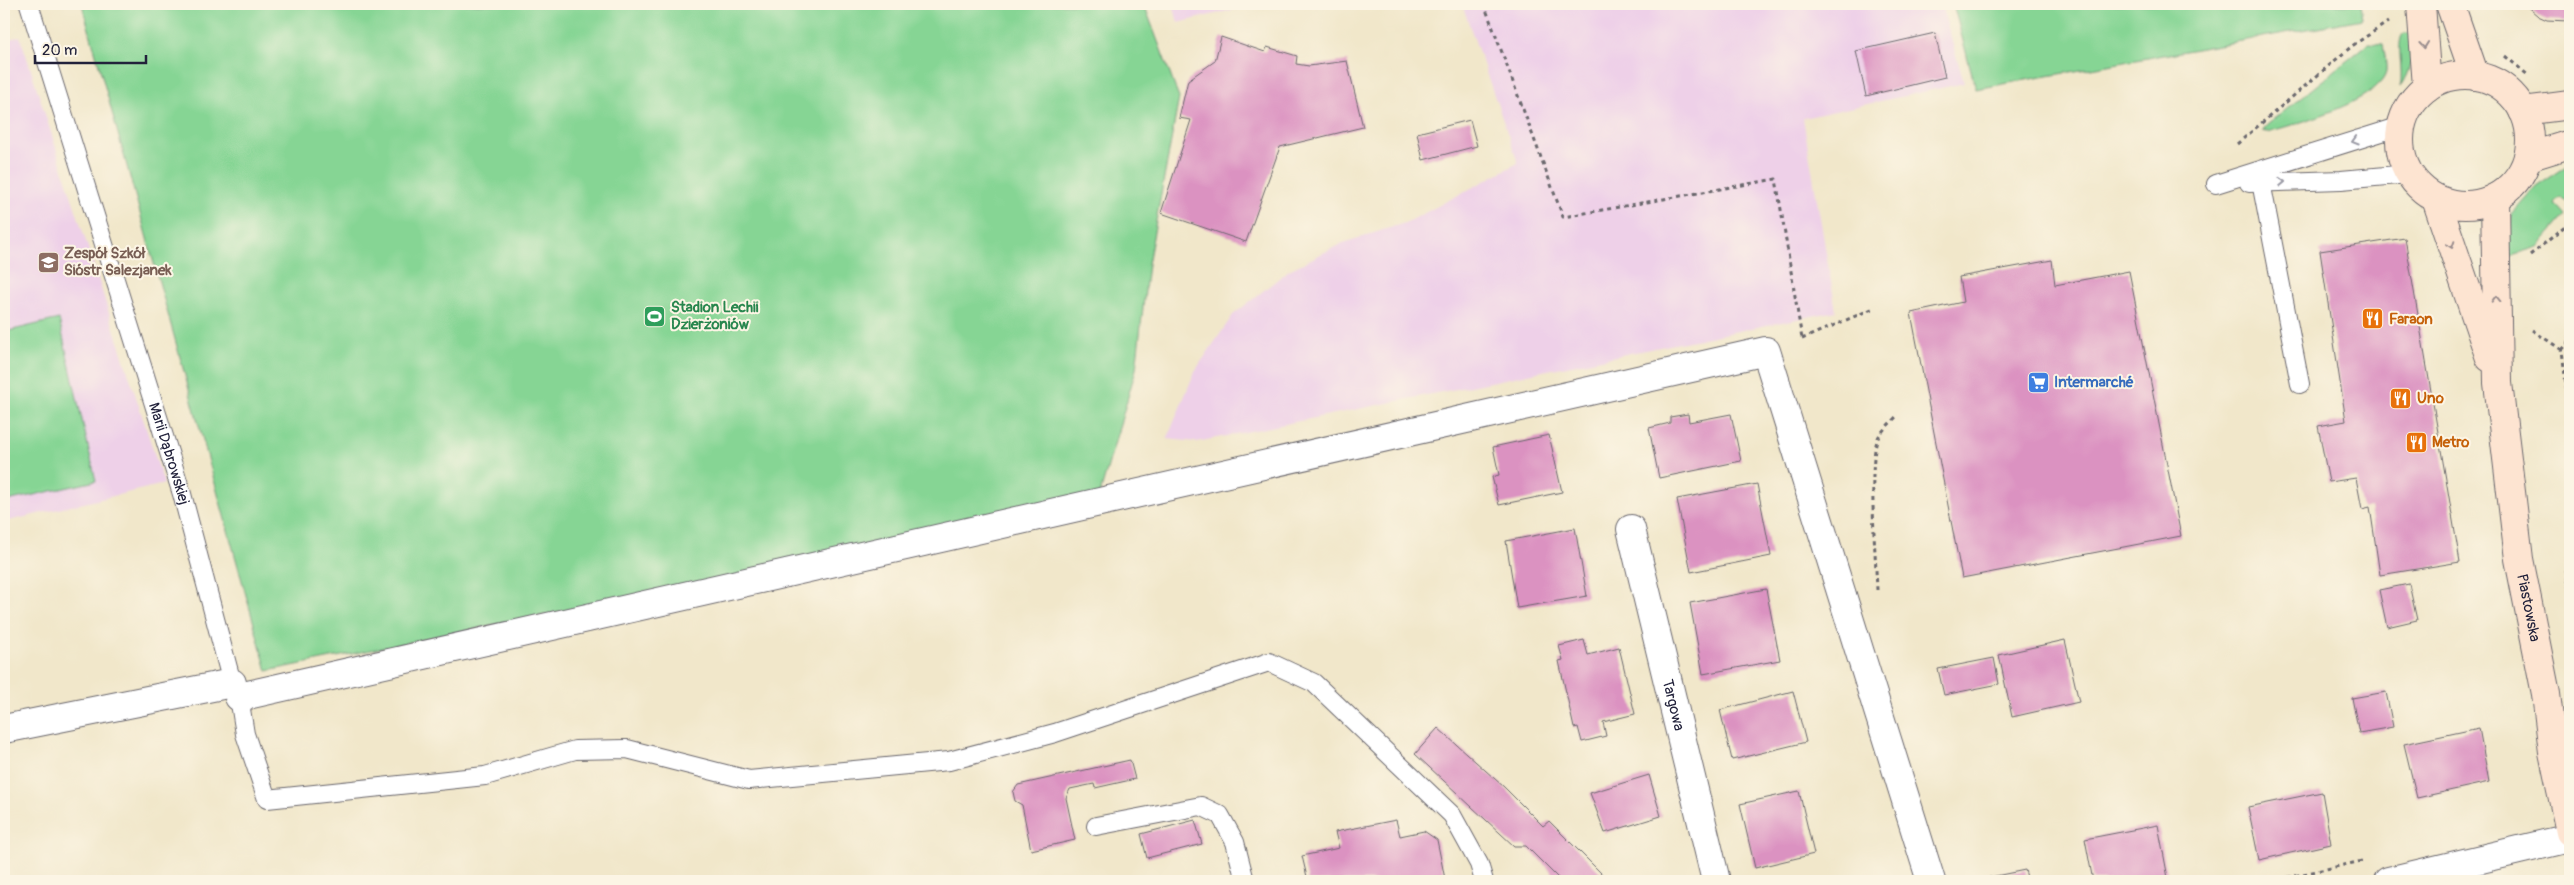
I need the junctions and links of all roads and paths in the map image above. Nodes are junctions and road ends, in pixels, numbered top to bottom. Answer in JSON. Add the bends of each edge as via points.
{"nodes":[{"id":1,"x":29,"y":4,"type":"edge"},
{"id":2,"x":1484,"y":4,"type":"edge"},
{"id":3,"x":2420,"y":4,"type":"edge"},
{"id":4,"x":2450,"y":4,"type":"edge"},
{"id":5,"x":2388,"y":22,"type":"dead end"},
{"id":6,"x":2504,"y":55,"type":"dead end"},
{"id":7,"x":2475,"y":76,"type":"junction"},
{"id":8,"x":2534,"y":78,"type":"dead end"},
{"id":9,"x":2427,"y":87,"type":"junction"},
{"id":10,"x":2570,"y":105,"type":"edge"},
{"id":11,"x":2523,"y":111,"type":"junction"},
{"id":12,"x":2401,"y":126,"type":"junction"},
{"id":13,"x":2237,"y":144,"type":"dead end"},
{"id":14,"x":2570,"y":144,"type":"edge"},
{"id":15,"x":2528,"y":157,"type":"junction"},
{"id":16,"x":2409,"y":174,"type":"junction"},
{"id":17,"x":2261,"y":182,"type":"junction"},
{"id":18,"x":2495,"y":198,"type":"junction"},
{"id":19,"x":2436,"y":199,"type":"junction"},
{"id":20,"x":2570,"y":223,"type":"edge"},
{"id":21,"x":2524,"y":260,"type":"dead end"},
{"id":22,"x":1874,"y":308,"type":"dead end"},
{"id":23,"x":2530,"y":323,"type":"dead end"},
{"id":24,"x":2570,"y":326,"type":"edge"},
{"id":25,"x":1802,"y":339,"type":"junction"},
{"id":26,"x":2562,"y":350,"type":"junction"},
{"id":27,"x":1766,"y":351,"type":"junction"},
{"id":28,"x":2498,"y":383,"type":"junction"},
{"id":29,"x":2300,"y":384,"type":"dead end"},
{"id":30,"x":1897,"y":416,"type":"dead end"},
{"id":31,"x":2570,"y":419,"type":"edge"},
{"id":32,"x":1631,"y":529,"type":"dead end"},
{"id":33,"x":2570,"y":563,"type":"edge"},
{"id":34,"x":1878,"y":598,"type":"dead end"},
{"id":35,"x":2570,"y":598,"type":"edge"},
{"id":36,"x":236,"y":690,"type":"junction"},
{"id":37,"x":4,"y":729,"type":"edge"},
{"id":38,"x":1096,"y":826,"type":"dead end"},
{"id":39,"x":2570,"y":832,"type":"edge"},
{"id":40,"x":2570,"y":838,"type":"edge"},
{"id":41,"x":1245,"y":881,"type":"edge"},
{"id":42,"x":1484,"y":881,"type":"edge"},
{"id":43,"x":1716,"y":881,"type":"edge"},
{"id":44,"x":1930,"y":881,"type":"edge"},
{"id":45,"x":2388,"y":881,"type":"edge"}],
"edges":[{"from":1,"to":36,"type":"lane","name":"Marii Dąbrowskiej","via":[[182,494]]},
{"from":2,"to":25,"type":"path","via":[[1563,216],[1776,179]]},
{"from":3,"to":9,"type":"street","one_way":true},
{"from":4,"to":7,"type":"street"},
{"from":5,"to":13,"type":"path","via":[[2352,46]]},
{"from":6,"to":8,"type":"path"},
{"from":7,"to":9,"type":"street","via":[[2458,75]]},
{"from":7,"to":11,"type":"street","via":[[2494,82],[2511,94]]},
{"from":9,"to":12,"type":"street","via":[[2410,104]]},
{"from":10,"to":11,"type":"street"},
{"from":11,"to":15,"type":"street","via":[[2529,126]]},
{"from":12,"to":16,"type":"street","via":[[2402,159]]},
{"from":12,"to":17,"type":"lane","one_way":true,"via":[[2216,184]]},
{"from":14,"to":15,"type":"street"},
{"from":15,"to":18,"type":"street","via":[[2510,188]]},
{"from":17,"to":16,"type":"lane","one_way":true},
{"from":16,"to":19,"type":"street"},
{"from":17,"to":29,"type":"lane"},
{"from":18,"to":19,"type":"street","via":[[2455,205]]},
{"from":28,"to":18,"type":"street","name":"Piastowska","one_way":true},
{"from":19,"to":28,"type":"street","name":"Piastowska","one_way":true},
{"from":20,"to":21,"type":"path"},
{"from":22,"to":25,"type":"path"},
{"from":23,"to":26,"type":"path","via":[[2533,332]]},
{"from":24,"to":26,"type":"path","via":[[2569,342]]},
{"from":25,"to":27,"type":"path"},
{"from":26,"to":31,"type":"path"},
{"from":27,"to":36,"type":"street"},
{"from":27,"to":44,"type":"street"},
{"from":28,"to":39,"type":"street","name":"Piastowska","via":[[2519,559]]},
{"from":30,"to":34,"type":"path","via":[[1879,437],[1875,452],[1873,484]]},
{"from":32,"to":43,"type":"street","name":"Targowa"},
{"from":33,"to":35,"type":"path","via":[[2566,569]]},
{"from":36,"to":37,"type":"street"},
{"from":36,"to":42,"type":"lane","name":"Marii Dąbrowskiej","via":[[245,734],[267,799],[485,776],[574,750],[627,749],[749,780],[948,761],[1055,733],[1269,662],[1314,683],[1452,815],[1480,864]]},
{"from":38,"to":41,"type":"lane","via":[[1201,806],[1220,815],[1235,842]]},
{"from":40,"to":45,"type":"street"}]}
